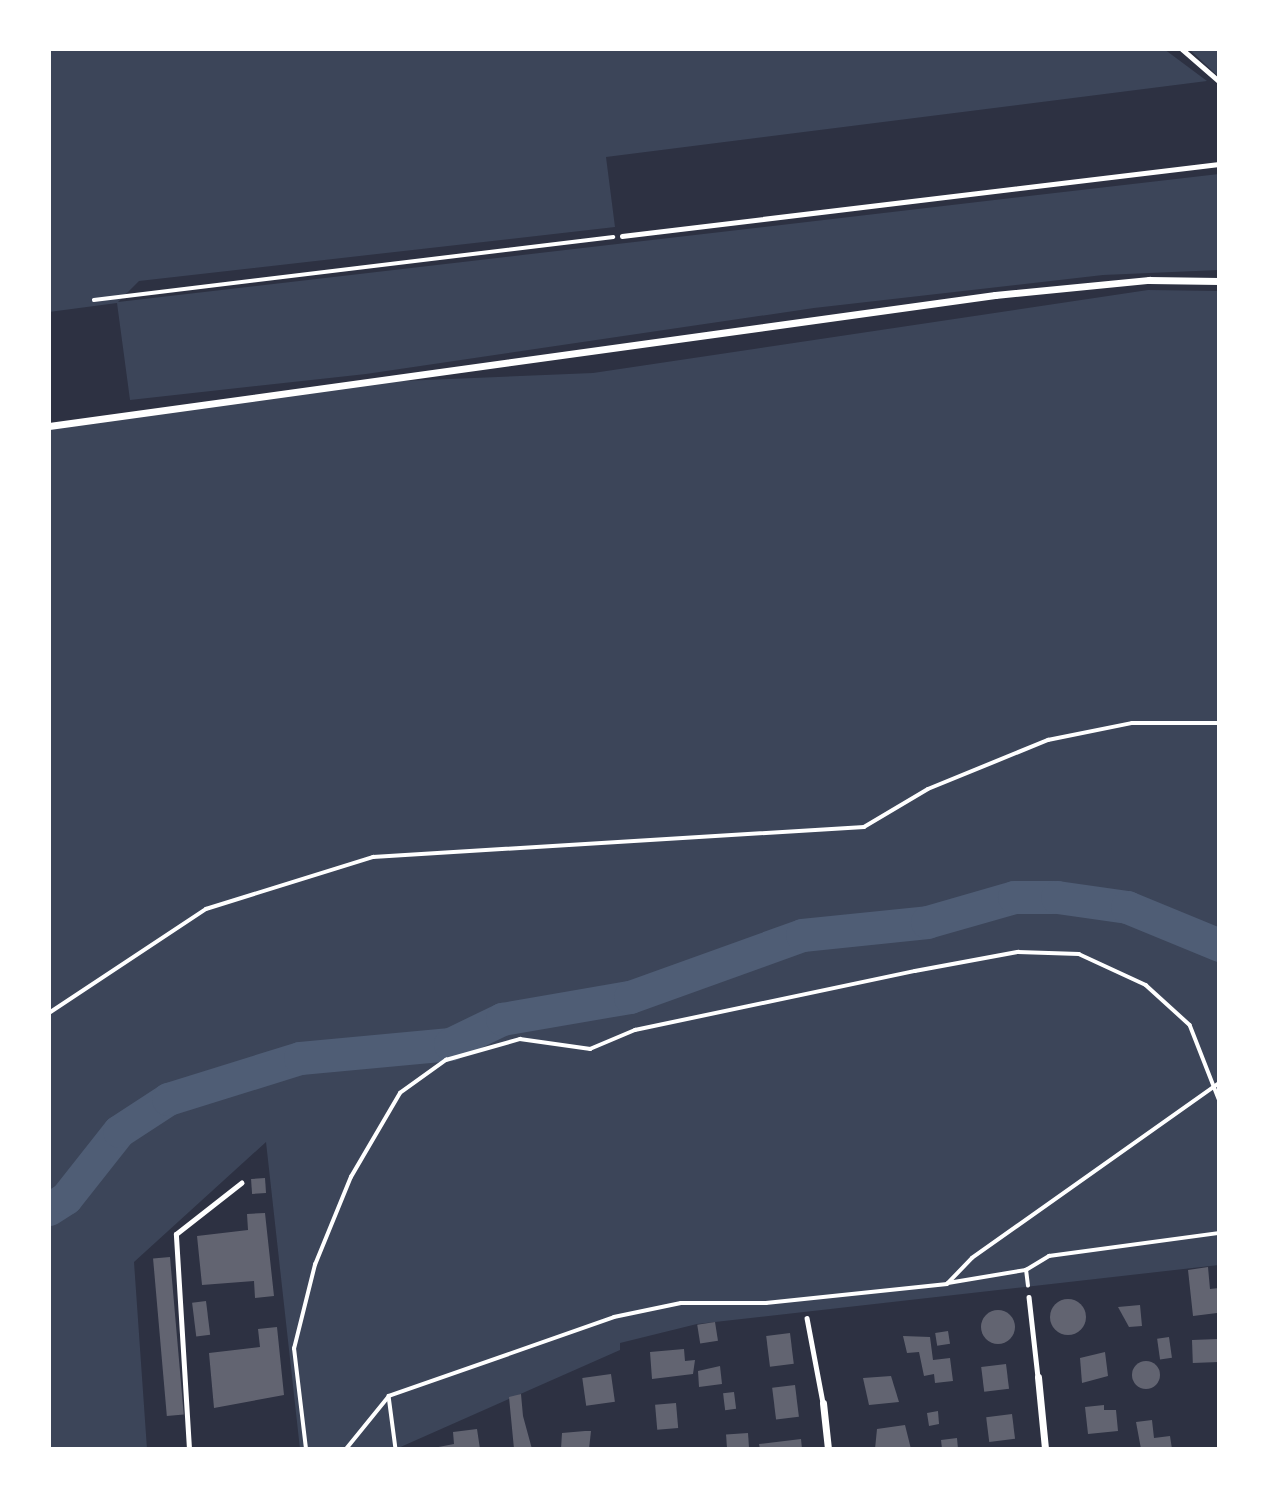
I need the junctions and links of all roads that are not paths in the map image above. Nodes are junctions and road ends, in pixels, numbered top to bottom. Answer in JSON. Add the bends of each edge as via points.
{"nodes":[{"id":1,"x":1182,"y":49,"type":"edge"},
{"id":2,"x":1219,"y":81,"type":"edge"},
{"id":3,"x":1219,"y":164,"type":"edge"},
{"id":4,"x":621,"y":236,"type":"road end"},
{"id":5,"x":1219,"y":281,"type":"edge"},
{"id":6,"x":49,"y":426,"type":"edge"},
{"id":7,"x":241,"y":1183,"type":"dead end"},
{"id":8,"x":1029,"y":1297,"type":"road end"},
{"id":9,"x":807,"y":1318,"type":"dead end"},
{"id":10,"x":1038,"y":1377,"type":"joint"},
{"id":11,"x":823,"y":1403,"type":"joint"},
{"id":12,"x":188,"y":1449,"type":"edge"},
{"id":13,"x":828,"y":1449,"type":"edge"},
{"id":14,"x":1045,"y":1449,"type":"edge"}],
"edges":[{"from":1,"to":2,"type":"lane"},
{"from":3,"to":4,"type":"lane"},
{"from":5,"to":6,"type":"street","via":[[1149,280],[995,295]]},
{"from":7,"to":12,"type":"lane","via":[[176,1234]]},
{"from":8,"to":10,"type":"lane"},
{"from":9,"to":11,"type":"lane"},
{"from":10,"to":14,"type":"street"},
{"from":11,"to":13,"type":"street"}]}
